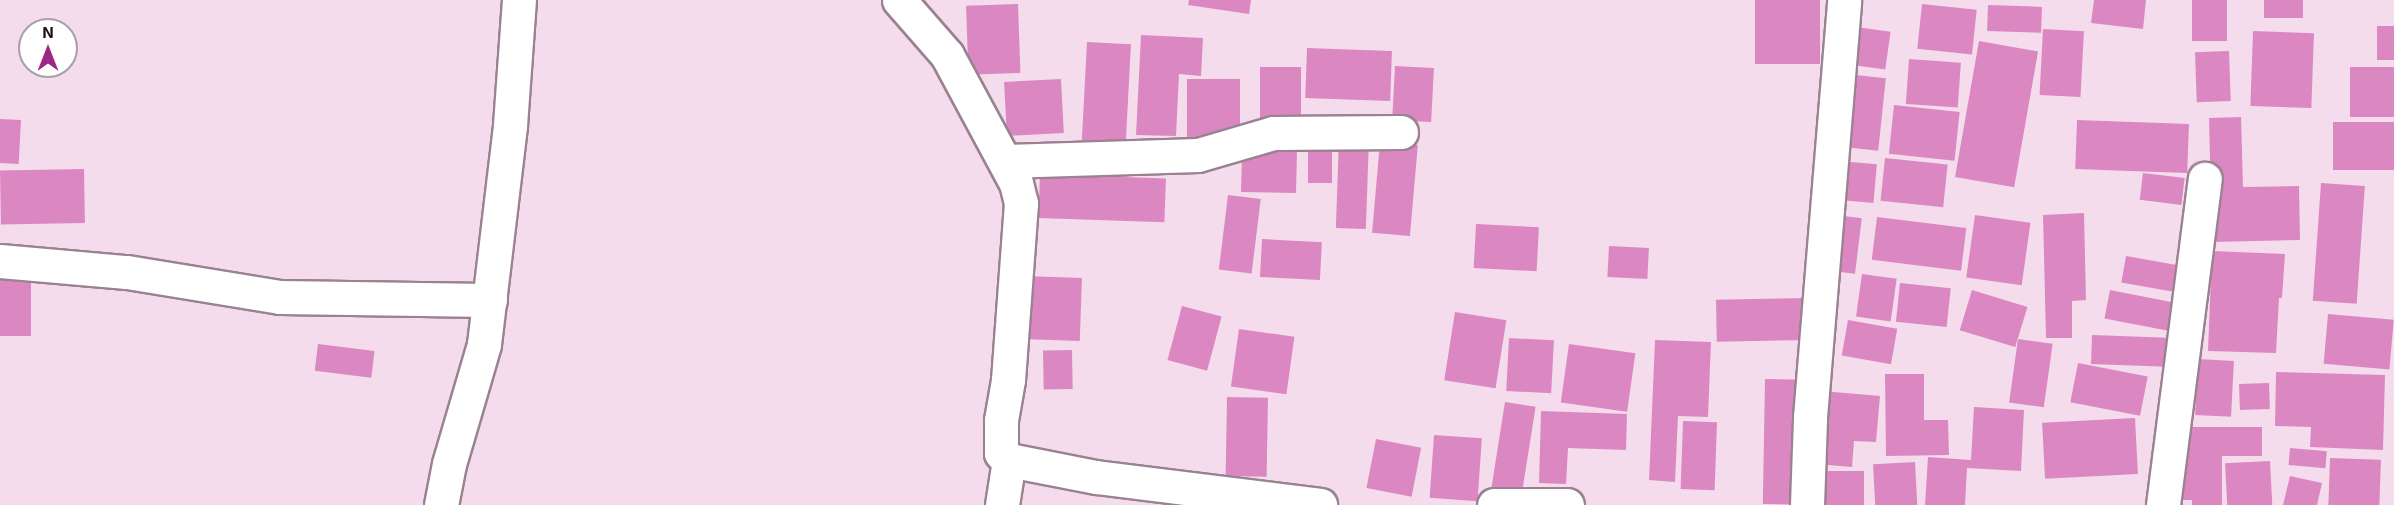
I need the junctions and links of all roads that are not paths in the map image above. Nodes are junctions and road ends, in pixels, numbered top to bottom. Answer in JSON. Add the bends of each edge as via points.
{"nodes":[{"id":1,"x":519,"y":0,"type":"edge"},
{"id":2,"x":899,"y":0,"type":"edge"},
{"id":3,"x":1844,"y":0,"type":"edge"},
{"id":4,"x":1401,"y":132,"type":"dead end"},
{"id":5,"x":1006,"y":161,"type":"junction"},
{"id":6,"x":2205,"y":179,"type":"dead end"},
{"id":7,"x":0,"y":261,"type":"edge"},
{"id":8,"x":490,"y":300,"type":"junction"},
{"id":9,"x":1009,"y":460,"type":"junction"},
{"id":10,"x":441,"y":505,"type":"edge"},
{"id":11,"x":1002,"y":505,"type":"edge"},
{"id":12,"x":1320,"y":505,"type":"edge"},
{"id":13,"x":1494,"y":505,"type":"edge"},
{"id":14,"x":1567,"y":505,"type":"edge"},
{"id":15,"x":1807,"y":505,"type":"edge"},
{"id":16,"x":2163,"y":505,"type":"edge"}],
"edges":[{"from":1,"to":8,"type":"street","via":[[510,125]]},
{"from":2,"to":5,"type":"street","via":[[947,55]]},
{"from":3,"to":15,"type":"street","via":[[1810,417]]},
{"from":4,"to":5,"type":"street","via":[[1273,133],[1198,155]]},
{"from":5,"to":9,"type":"street","via":[[1021,203],[1008,380],[1001,420],[1001,453]]},
{"from":6,"to":16,"type":"street"},
{"from":7,"to":8,"type":"street","via":[[127,272],[280,297]]},
{"from":8,"to":10,"type":"street","via":[[484,344]]},
{"from":9,"to":11,"type":"street"},
{"from":9,"to":12,"type":"street","via":[[1096,477]]},
{"from":13,"to":14,"type":"street"}]}
